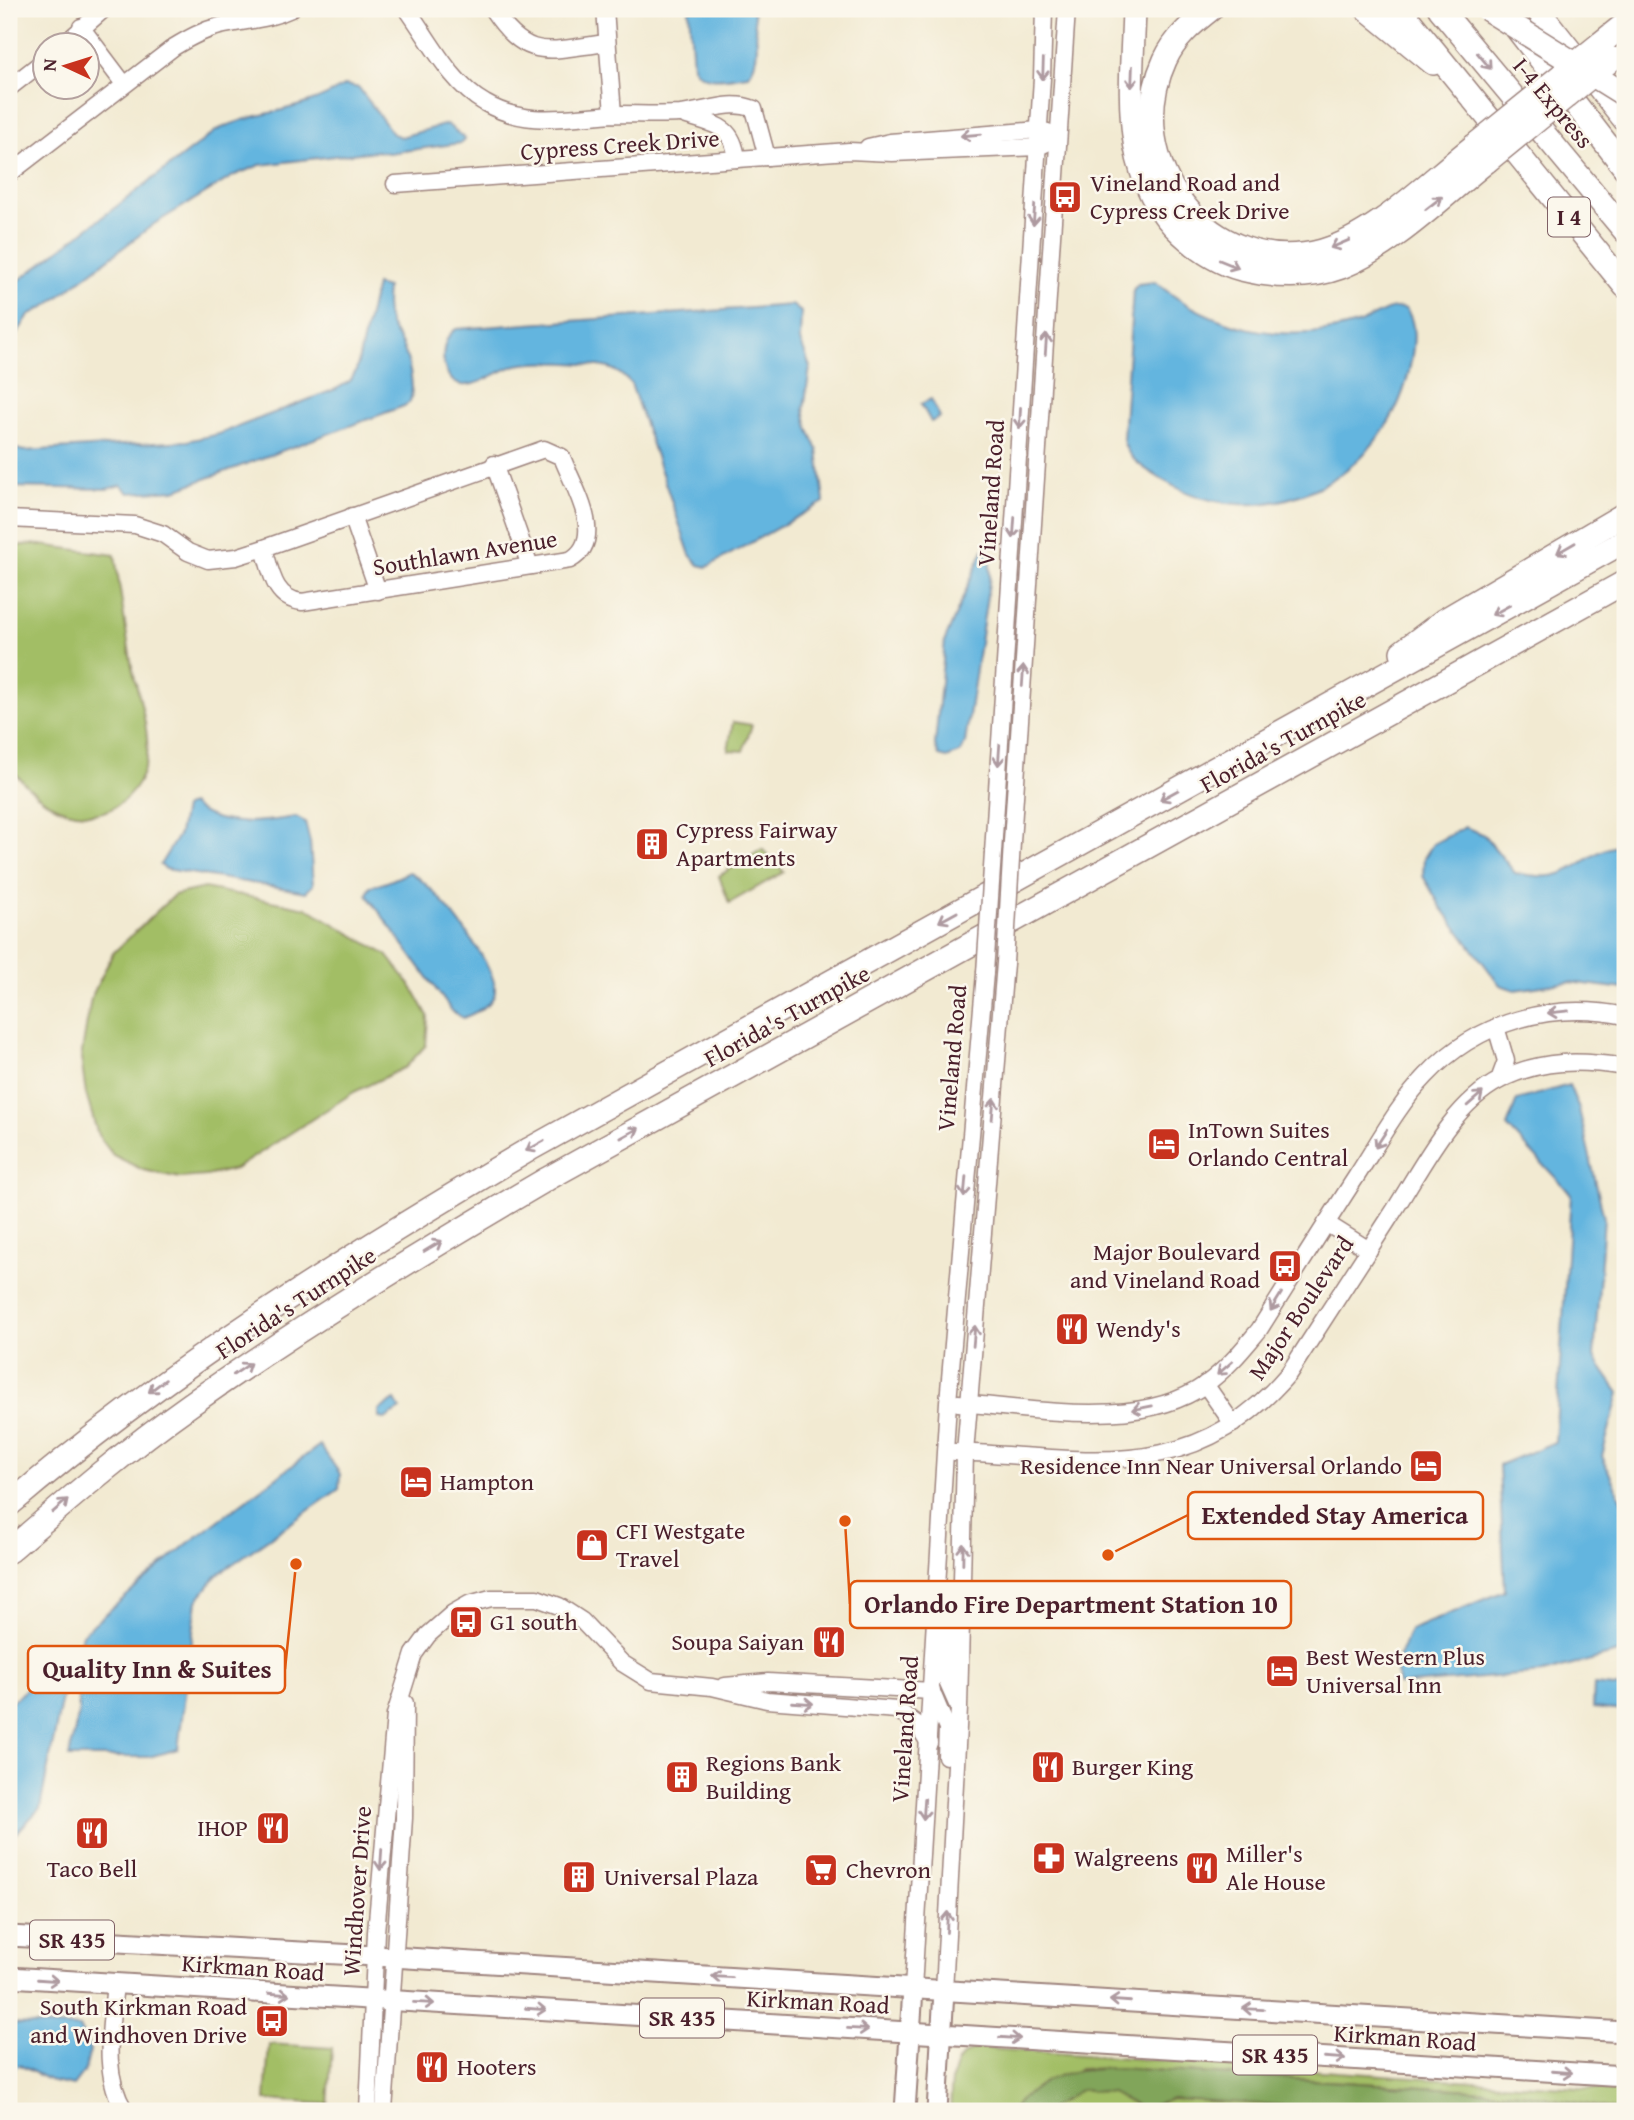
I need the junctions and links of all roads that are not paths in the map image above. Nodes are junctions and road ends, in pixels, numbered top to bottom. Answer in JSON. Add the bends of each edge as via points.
{"nodes":[{"id":1,"x":104,"y":9,"type":"edge"},
{"id":2,"x":291,"y":9,"type":"edge"},
{"id":3,"x":407,"y":9,"type":"edge"},
{"id":4,"x":492,"y":9,"type":"edge"},
{"id":5,"x":605,"y":9,"type":"edge"},
{"id":6,"x":1044,"y":9,"type":"edge"},
{"id":7,"x":1068,"y":9,"type":"edge"},
{"id":8,"x":1135,"y":9,"type":"edge"},
{"id":9,"x":1211,"y":9,"type":"edge"},
{"id":10,"x":1367,"y":9,"type":"edge"},
{"id":11,"x":1400,"y":9,"type":"edge"},
{"id":12,"x":1440,"y":9,"type":"edge"},
{"id":13,"x":1487,"y":9,"type":"edge"},
{"id":14,"x":1501,"y":9,"type":"edge"},
{"id":15,"x":1512,"y":9,"type":"edge"},
{"id":16,"x":1537,"y":9,"type":"edge"},
{"id":17,"x":242,"y":16,"type":"edge"},
{"id":18,"x":1625,"y":24,"type":"edge"},
{"id":19,"x":81,"y":27,"type":"junction"},
{"id":20,"x":76,"y":32,"type":"edge"},
{"id":21,"x":607,"y":43,"type":"junction"},
{"id":22,"x":1616,"y":57,"type":"edge"},
{"id":23,"x":32,"y":70,"type":"edge"},
{"id":24,"x":1454,"y":75,"type":"junction"},
{"id":25,"x":124,"y":84,"type":"junction"},
{"id":26,"x":9,"y":88,"type":"edge"},
{"id":27,"x":1625,"y":95,"type":"edge"},
{"id":28,"x":728,"y":106,"type":"junction"},
{"id":29,"x":613,"y":114,"type":"junction"},
{"id":30,"x":682,"y":114,"type":"junction"},
{"id":31,"x":1625,"y":120,"type":"edge"},
{"id":32,"x":726,"y":130,"type":"junction"},
{"id":33,"x":1039,"y":130,"type":"junction"},
{"id":34,"x":1060,"y":136,"type":"junction"},
{"id":35,"x":1038,"y":147,"type":"junction"},
{"id":36,"x":849,"y":151,"type":"junction"},
{"id":37,"x":1480,"y":153,"type":"junction"},
{"id":38,"x":767,"y":157,"type":"junction"},
{"id":39,"x":737,"y":159,"type":"junction"},
{"id":40,"x":1625,"y":169,"type":"edge"},
{"id":41,"x":9,"y":174,"type":"edge"},
{"id":42,"x":395,"y":184,"type":"dead end"},
{"id":43,"x":1625,"y":231,"type":"edge"},
{"id":44,"x":1625,"y":286,"type":"edge"},
{"id":45,"x":1023,"y":376,"type":"junction"},
{"id":46,"x":1044,"y":378,"type":"junction"},
{"id":47,"x":1018,"y":460,"type":"junction"},
{"id":48,"x":1038,"y":462,"type":"junction"},
{"id":49,"x":494,"y":464,"type":"junction"},
{"id":50,"x":1625,"y":514,"type":"edge"},
{"id":51,"x":352,"y":516,"type":"junction"},
{"id":52,"x":9,"y":519,"type":"edge"},
{"id":53,"x":1625,"y":541,"type":"edge"},
{"id":54,"x":264,"y":548,"type":"junction"},
{"id":55,"x":530,"y":566,"type":"junction"},
{"id":56,"x":1625,"y":582,"type":"edge"},
{"id":57,"x":378,"y":591,"type":"junction"},
{"id":58,"x":1335,"y":702,"type":"junction"},
{"id":59,"x":1625,"y":1016,"type":"edge"},
{"id":60,"x":1496,"y":1027,"type":"junction"},
{"id":61,"x":1625,"y":1067,"type":"edge"},
{"id":62,"x":1499,"y":1080,"type":"junction"},
{"id":63,"x":1326,"y":1223,"type":"junction"},
{"id":64,"x":1369,"y":1250,"type":"junction"},
{"id":65,"x":1205,"y":1384,"type":"junction"},
{"id":66,"x":948,"y":1402,"type":"junction"},
{"id":67,"x":968,"y":1404,"type":"junction"},
{"id":68,"x":1233,"y":1424,"type":"junction"},
{"id":69,"x":945,"y":1452,"type":"junction"},
{"id":70,"x":965,"y":1453,"type":"junction"},
{"id":71,"x":9,"y":1505,"type":"edge"},
{"id":72,"x":939,"y":1546,"type":"junction"},
{"id":73,"x":9,"y":1551,"type":"edge"},
{"id":74,"x":406,"y":1676,"type":"junction"},
{"id":75,"x":768,"y":1682,"type":"junction"},
{"id":76,"x":712,"y":1687,"type":"junction"},
{"id":77,"x":932,"y":1691,"type":"junction"},
{"id":78,"x":767,"y":1700,"type":"junction"},
{"id":79,"x":959,"y":1708,"type":"junction"},
{"id":80,"x":929,"y":1743,"type":"junction"},
{"id":81,"x":387,"y":1792,"type":"junction"},
{"id":82,"x":404,"y":1793,"type":"junction"},
{"id":83,"x":954,"y":1810,"type":"junction"},
{"id":84,"x":9,"y":1937,"type":"edge"},
{"id":85,"x":375,"y":1956,"type":"junction"},
{"id":86,"x":396,"y":1957,"type":"junction"},
{"id":87,"x":9,"y":1978,"type":"edge"},
{"id":88,"x":115,"y":1984,"type":"junction"},
{"id":89,"x":913,"y":1989,"type":"junction"},
{"id":90,"x":944,"y":1991,"type":"junction"},
{"id":91,"x":382,"y":2001,"type":"junction"},
{"id":92,"x":910,"y":2032,"type":"junction"},
{"id":93,"x":1625,"y":2032,"type":"edge"},
{"id":94,"x":942,"y":2034,"type":"junction"},
{"id":95,"x":1625,"y":2076,"type":"edge"},
{"id":96,"x":125,"y":2111,"type":"edge"},
{"id":97,"x":368,"y":2111,"type":"edge"},
{"id":98,"x":384,"y":2111,"type":"edge"},
{"id":99,"x":905,"y":2111,"type":"edge"},
{"id":100,"x":937,"y":2111,"type":"edge"}],
"edges":[{"from":1,"to":19,"type":"street"},
{"from":2,"to":17,"type":"street","via":[[273,18]]},
{"from":3,"to":29,"type":"street","via":[[455,76],[484,103],[521,118],[559,120]]},
{"from":4,"to":21,"type":"street","via":[[507,32],[524,46],[546,50]]},
{"from":5,"to":21,"type":"street"},
{"from":6,"to":33,"type":"street","name":"Vineland Road","one_way":true},
{"from":7,"to":34,"type":"street","name":"Vineland Road"},
{"from":8,"to":37,"type":"highway","one_way":true,"via":[[1131,109],[1139,167],[1152,198],[1174,228],[1203,251],[1235,267],[1298,275],[1339,268],[1373,250]]},
{"from":37,"to":9,"type":"highway","one_way":true,"via":[[1341,244],[1302,255],[1279,254],[1256,252],[1222,238],[1194,218],[1171,190],[1157,160],[1152,125],[1166,59],[1186,29]]},
{"from":10,"to":24,"type":"highway","via":[[1419,54]]},
{"from":11,"to":24,"type":"highway","number":"I 4"},
{"from":12,"to":43,"type":"highway","name":"I-4 Express","one_way":true},
{"from":13,"to":27,"type":"highway","bridge":true},
{"from":14,"to":40,"type":"highway","name":"I-4 Express"},
{"from":15,"to":22,"type":"highway","bridge":true},
{"from":16,"to":31,"type":"highway"},
{"from":17,"to":25,"type":"street","via":[[197,34]]},
{"from":18,"to":22,"type":"highway"},
{"from":19,"to":20,"type":"street"},
{"from":19,"to":25,"type":"street"},
{"from":21,"to":29,"type":"street"},
{"from":22,"to":37,"type":"highway","bridge":true},
{"from":23,"to":26,"type":"street"},
{"from":24,"to":44,"type":"highway","number":"I 4"},
{"from":25,"to":41,"type":"street"},
{"from":28,"to":30,"type":"street"},
{"from":28,"to":32,"type":"street"},
{"from":28,"to":38,"type":"street","via":[[754,109]]},
{"from":29,"to":30,"type":"street"},
{"from":30,"to":32,"type":"street"},
{"from":32,"to":39,"type":"street","via":[[735,140]]},
{"from":33,"to":34,"type":"street","name":"Cypress Creek Drive"},
{"from":33,"to":35,"type":"street","name":"Vineland Road"},
{"from":33,"to":36,"type":"street","name":"Cypress Creek Drive","one_way":true,"via":[[890,142]]},
{"from":34,"to":35,"type":"street","name":"Cypress Creek Drive"},
{"from":46,"to":34,"type":"street","name":"Vineland Road","one_way":true},
{"from":35,"to":36,"type":"street","name":"Cypress Creek Drive"},
{"from":35,"to":45,"type":"street","name":"Vineland Road","one_way":true},
{"from":36,"to":38,"type":"street","name":"Cypress Creek Drive"},
{"from":38,"to":39,"type":"street","name":"Cypress Creek Drive"},
{"from":39,"to":42,"type":"street","name":"Cypress Creek Drive"},
{"from":45,"to":46,"type":"street"},
{"from":45,"to":47,"type":"street","name":"Vineland Road","one_way":true},
{"from":46,"to":48,"type":"street","name":"Vineland Road"},
{"from":47,"to":48,"type":"street"},
{"from":47,"to":66,"type":"street","name":"Vineland Road","one_way":true,"bridge":true,"via":[[985,973]]},
{"from":67,"to":48,"type":"street","name":"Vineland Road","one_way":true,"bridge":true},
{"from":49,"to":51,"type":"street","name":"Southlawn Avenue"},
{"from":49,"to":55,"type":"street"},
{"from":49,"to":55,"type":"street","name":"Southlawn Avenue","via":[[544,449],[562,457],[589,528],[589,538],[578,555]]},
{"from":50,"to":58,"type":"highway","one_way":true,"via":[[1443,621]]},
{"from":51,"to":54,"type":"street","name":"Southlawn Avenue"},
{"from":51,"to":57,"type":"street"},
{"from":52,"to":54,"type":"street","name":"Southlawn Avenue","via":[[135,525],[163,534],[197,558],[208,560]]},
{"from":53,"to":58,"type":"highway","name":"Florida's Turnpike","one_way":true},
{"from":54,"to":57,"type":"street","name":"Southlawn Avenue","via":[[276,587],[290,601]]},
{"from":55,"to":57,"type":"street","name":"Southlawn Avenue"},
{"from":73,"to":56,"type":"highway","name":"Florida's Turnpike","one_way":true,"via":[[189,1405],[430,1248]]},
{"from":58,"to":71,"type":"highway","name":"Florida's Turnpike","one_way":true,"via":[[412,1218],[169,1377]]},
{"from":59,"to":60,"type":"street","name":"Major Boulevard","one_way":true,"via":[[1594,1009],[1555,1011]]},
{"from":60,"to":62,"type":"street","via":[[1506,1060]]},
{"from":60,"to":63,"type":"street","name":"Major Boulevard","one_way":true,"via":[[1451,1052],[1425,1076]]},
{"from":61,"to":62,"type":"street","name":"Major Boulevard","via":[[1580,1060],[1536,1065]]},
{"from":64,"to":62,"type":"street","name":"Major Boulevard","one_way":true,"via":[[1456,1119]]},
{"from":63,"to":64,"type":"street"},
{"from":63,"to":65,"type":"street","name":"Major Boulevard","one_way":true,"via":[[1259,1330],[1235,1359]]},
{"from":64,"to":68,"type":"street","name":"Major Boulevard","via":[[1289,1373],[1266,1401]]},
{"from":65,"to":67,"type":"street","name":"Major Boulevard","one_way":true,"via":[[1177,1400],[1106,1413]]},
{"from":65,"to":68,"type":"street"},
{"from":66,"to":67,"type":"street","name":"Major Boulevard"},
{"from":66,"to":69,"type":"street","name":"Vineland Road"},
{"from":67,"to":70,"type":"street","name":"Vineland Road"},
{"from":68,"to":70,"type":"street","name":"Major Boulevard","via":[[1200,1443],[1132,1460]]},
{"from":69,"to":70,"type":"street","name":"Major Boulevard"},
{"from":69,"to":72,"type":"street","name":"Vineland Road"},
{"from":79,"to":70,"type":"street","name":"Vineland Road","one_way":true},
{"from":72,"to":77,"type":"street","name":"Vineland Road"},
{"from":72,"to":79,"type":"street","via":[[947,1612],[944,1677]]},
{"from":74,"to":76,"type":"street","name":"Windhover Drive","via":[[420,1644],[445,1618],[480,1600],[515,1596],[549,1602],[572,1614],[622,1663],[646,1679]]},
{"from":74,"to":81,"type":"street","name":"Windhover Drive","via":[[395,1715]]},
{"from":74,"to":82,"type":"street","name":"Windhover Drive"},
{"from":75,"to":76,"type":"street","name":"Windhover Drive"},
{"from":75,"to":77,"type":"street","name":"Windhover Drive"},
{"from":75,"to":78,"type":"street"},
{"from":76,"to":78,"type":"street","name":"Windhover Drive"},
{"from":77,"to":80,"type":"street","name":"Vineland Road"},
{"from":77,"to":83,"type":"street","via":[[947,1728],[945,1782]]},
{"from":78,"to":80,"type":"street","name":"Windhover Drive","one_way":true,"via":[[897,1710],[917,1724]]},
{"from":79,"to":83,"type":"street","name":"Vineland Road"},
{"from":80,"to":89,"type":"street","name":"Vineland Road","one_way":true},
{"from":81,"to":82,"type":"street"},
{"from":81,"to":85,"type":"street","name":"Windhover Drive","one_way":true},
{"from":82,"to":86,"type":"street","name":"Windhover Drive"},
{"from":90,"to":83,"type":"street","name":"Vineland Road","one_way":true},
{"from":84,"to":85,"type":"main road","name":"Kirkman Road","number":"SR 435"},
{"from":85,"to":86,"type":"main road","name":"Kirkman Road","number":"SR 435"},
{"from":85,"to":91,"type":"street","name":"Windhover Drive"},
{"from":89,"to":86,"type":"main road","name":"Kirkman Road","number":"SR 435","one_way":true},
{"from":86,"to":91,"type":"street","name":"Windhover Drive"},
{"from":87,"to":88,"type":"main road","name":"Kirkman Road","number":"SR 435","one_way":true},
{"from":88,"to":91,"type":"main road","name":"Kirkman Road","number":"SR 435","one_way":true},
{"from":88,"to":96,"type":"street","via":[[110,2072]]},
{"from":89,"to":90,"type":"main road","name":"Kirkman Road","number":"SR 435"},
{"from":89,"to":92,"type":"main road","name":"Vineland Road"},
{"from":93,"to":90,"type":"main road","name":"Kirkman Road","number":"SR 435","one_way":true},
{"from":90,"to":94,"type":"main road","name":"Vineland Road"},
{"from":91,"to":92,"type":"main road","name":"Kirkman Road","number":"SR 435","one_way":true},
{"from":91,"to":97,"type":"street","name":"Windhover Drive"},
{"from":91,"to":98,"type":"street","name":"Windhover Drive"},
{"from":92,"to":94,"type":"main road","name":"Kirkman Road","number":"SR 435"},
{"from":92,"to":99,"type":"main road","name":"Vineland Road"},
{"from":94,"to":95,"type":"main road","name":"Kirkman Road","number":"SR 435","one_way":true},
{"from":94,"to":100,"type":"main road","name":"Vineland Road"}]}
